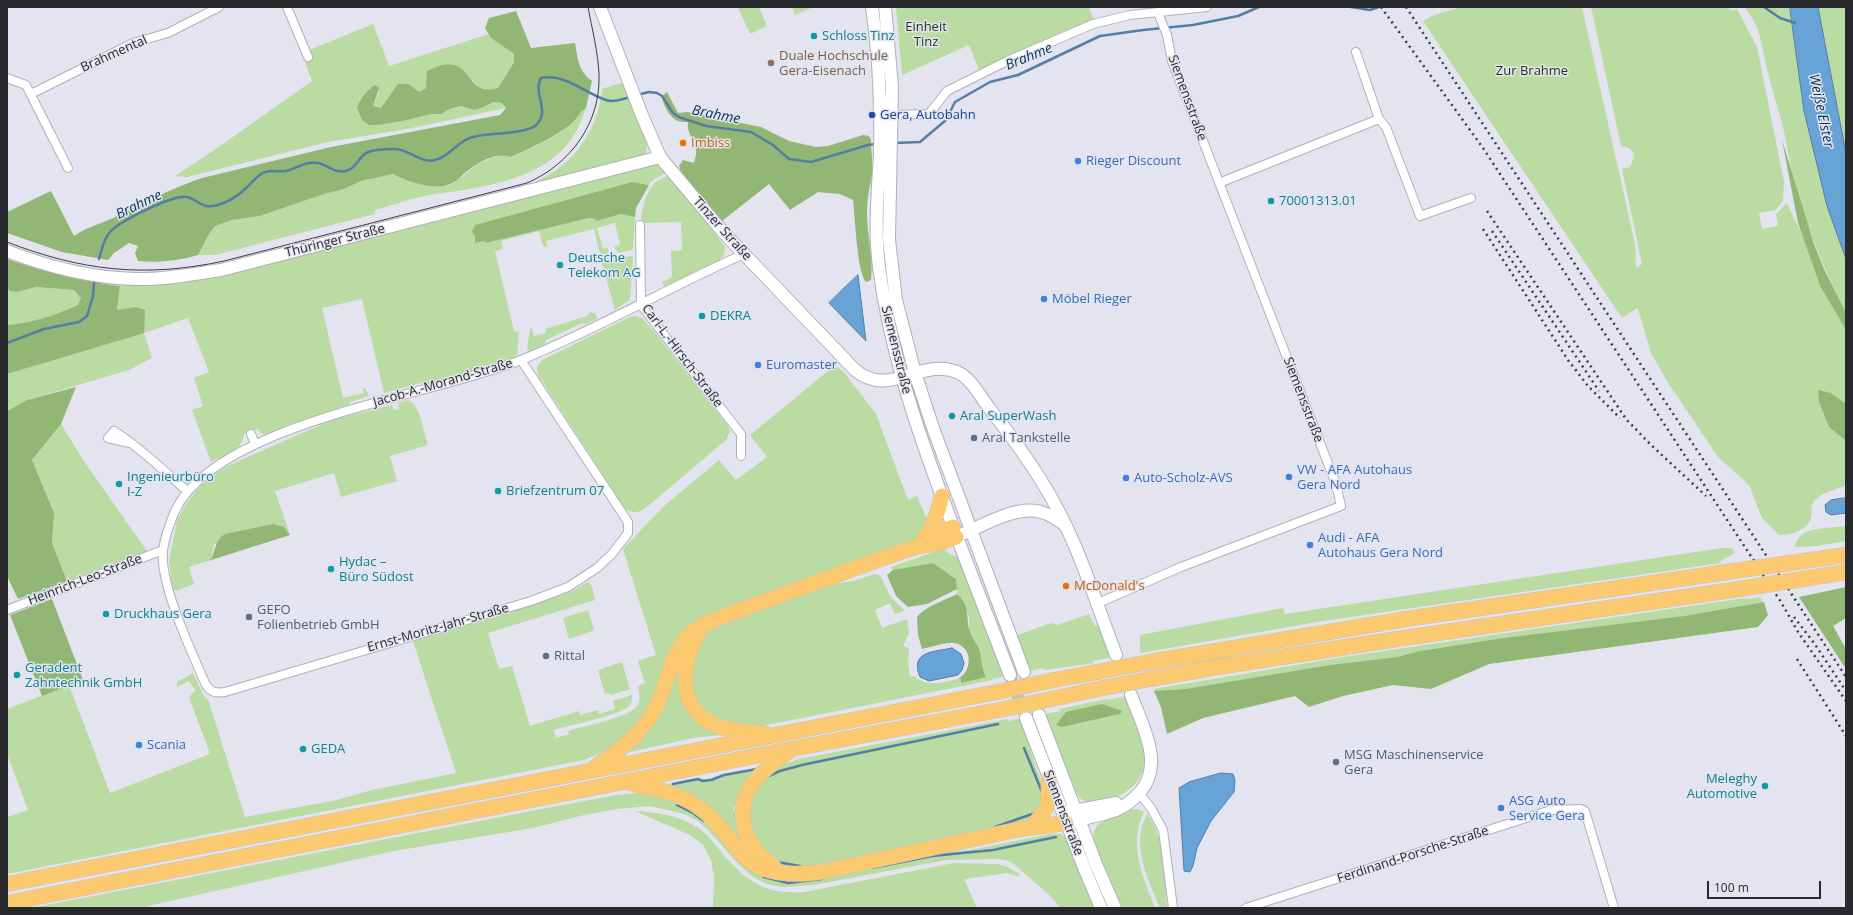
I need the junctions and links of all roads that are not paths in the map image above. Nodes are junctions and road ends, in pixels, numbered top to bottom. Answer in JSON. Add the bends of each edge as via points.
{"nodes":[{"id":1,"x":219,"y":7,"type":"edge"},
{"id":2,"x":287,"y":7,"type":"edge"},
{"id":3,"x":600,"y":7,"type":"edge"},
{"id":4,"x":872,"y":7,"type":"edge"},
{"id":5,"x":885,"y":7,"type":"edge"},
{"id":6,"x":1207,"y":7,"type":"edge"},
{"id":7,"x":1160,"y":16,"type":"junction"},
{"id":8,"x":1356,"y":52,"type":"dead end"},
{"id":9,"x":308,"y":57,"type":"dead end"},
{"id":10,"x":7,"y":78,"type":"edge"},
{"id":11,"x":31,"y":94,"type":"junction"},
{"id":12,"x":886,"y":115,"type":"junction"},
{"id":13,"x":1379,"y":118,"type":"junction"},
{"id":14,"x":885,"y":154,"type":"junction"},
{"id":15,"x":660,"y":157,"type":"junction"},
{"id":16,"x":68,"y":168,"type":"dead end"},
{"id":17,"x":1219,"y":183,"type":"junction"},
{"id":18,"x":1472,"y":198,"type":"dead end"},
{"id":19,"x":640,"y":225,"type":"dead end"},
{"id":20,"x":7,"y":251,"type":"edge"},
{"id":21,"x":744,"y":254,"type":"junction"},
{"id":22,"x":641,"y":305,"type":"junction"},
{"id":23,"x":521,"y":360,"type":"junction"},
{"id":24,"x":915,"y":373,"type":"junction"},
{"id":25,"x":902,"y":377,"type":"junction"},
{"id":26,"x":883,"y":381,"type":"junction"},
{"id":27,"x":907,"y":393,"type":"junction"},
{"id":28,"x":251,"y":434,"type":"dead end"},
{"id":29,"x":130,"y":443,"type":"dead end"},
{"id":30,"x":255,"y":444,"type":"junction"},
{"id":31,"x":741,"y":456,"type":"dead end"},
{"id":32,"x":1044,"y":487,"type":"junction"},
{"id":33,"x":187,"y":491,"type":"junction"},
{"id":34,"x":942,"y":496,"type":"junction"},
{"id":35,"x":1042,"y":512,"type":"junction"},
{"id":36,"x":1065,"y":525,"type":"junction"},
{"id":37,"x":971,"y":530,"type":"junction"},
{"id":38,"x":955,"y":532,"type":"junction"},
{"id":39,"x":922,"y":541,"type":"junction"},
{"id":40,"x":163,"y":550,"type":"junction"},
{"id":41,"x":1846,"y":555,"type":"edge"},
{"id":42,"x":1841,"y":573,"type":"edge"},
{"id":43,"x":1096,"y":604,"type":"junction"},
{"id":44,"x":7,"y":610,"type":"edge"},
{"id":45,"x":705,"y":626,"type":"junction"},
{"id":46,"x":1116,"y":655,"type":"dead end"},
{"id":47,"x":1024,"y":672,"type":"tunnel mouth"},
{"id":48,"x":1010,"y":675,"type":"tunnel mouth"},
{"id":49,"x":218,"y":693,"type":"joint"},
{"id":50,"x":1131,"y":695,"type":"dead end"},
{"id":51,"x":1040,"y":715,"type":"dead end"},
{"id":52,"x":1026,"y":718,"type":"tunnel mouth"},
{"id":53,"x":775,"y":736,"type":"junction"},
{"id":54,"x":791,"y":749,"type":"junction"},
{"id":55,"x":588,"y":771,"type":"junction"},
{"id":56,"x":1049,"y":778,"type":"junction"},
{"id":57,"x":625,"y":782,"type":"junction"},
{"id":58,"x":1139,"y":793,"type":"junction"},
{"id":59,"x":1071,"y":817,"type":"junction"},
{"id":60,"x":1036,"y":822,"type":"junction"},
{"id":61,"x":1020,"y":829,"type":"junction"},
{"id":62,"x":781,"y":873,"type":"junction"},
{"id":63,"x":7,"y":884,"type":"edge"},
{"id":64,"x":7,"y":903,"type":"edge"},
{"id":65,"x":1101,"y":908,"type":"edge"},
{"id":66,"x":1115,"y":908,"type":"edge"},
{"id":67,"x":1173,"y":908,"type":"edge"},
{"id":68,"x":1246,"y":908,"type":"edge"},
{"id":69,"x":1614,"y":908,"type":"edge"}],
"edges":[{"from":1,"to":11,"type":"street","name":"Brahmental","via":[[168,33],[133,43]]},
{"from":2,"to":9,"type":"street"},
{"from":3,"to":15,"type":"main road","name":"Tinzer Straße"},
{"from":4,"to":12,"type":"main road","name":"Siemensstraße"},
{"from":5,"to":12,"type":"main road","name":"Siemensstraße","via":[[891,56]]},
{"from":6,"to":7,"type":"street"},
{"from":7,"to":12,"type":"street","via":[[1130,15],[1062,36],[948,91],[929,114]]},
{"from":7,"to":17,"type":"street","name":"Siemensstraße","via":[[1172,61]]},
{"from":8,"to":13,"type":"street"},
{"from":10,"to":11,"type":"street","via":[[26,85]]},
{"from":11,"to":16,"type":"street"},
{"from":12,"to":14,"type":"main road","name":"Siemensstraße"},
{"from":13,"to":17,"type":"street"},
{"from":13,"to":18,"type":"street","via":[[1386,127],[1420,216]]},
{"from":14,"to":24,"type":"main road","name":"Siemensstraße","via":[[891,264],[896,300]]},
{"from":14,"to":25,"type":"main road","name":"Siemensstraße","via":[[877,220],[879,265],[892,340]]},
{"from":15,"to":20,"type":"main road","name":"Thüringer Straße","via":[[221,270],[168,278],[102,276],[39,262]]},
{"from":15,"to":21,"type":"main road","name":"Tinzer Straße"},
{"from":17,"to":43,"type":"street","name":"Siemensstraße","via":[[1336,484],[1341,506],[1181,567]]},
{"from":19,"to":22,"type":"street","name":"Carl-L.-Hirsch-Straße"},
{"from":21,"to":22,"type":"street","name":"Jacob-A.-Morand-Straße"},
{"from":21,"to":26,"type":"main road","name":"Tinzer Straße","via":[[855,370],[869,379]]},
{"from":22,"to":23,"type":"street","name":"Jacob-A.-Morand-Straße"},
{"from":22,"to":31,"type":"street","name":"Carl-L.-Hirsch-Straße","via":[[741,434]]},
{"from":23,"to":30,"type":"street","name":"Jacob-A.-Morand-Straße","via":[[474,376],[324,417]]},
{"from":23,"to":49,"type":"street","name":"Ernst-Moritz-Jahr-Straße","via":[[628,522],[628,533],[611,555],[597,568],[568,587],[531,601]]},
{"from":24,"to":25,"type":"main road","name":"Tinzer Straße"},
{"from":24,"to":32,"type":"main road","name":"Siemensstraße","via":[[948,370],[968,379]]},
{"from":24,"to":37,"type":"main road","name":"Siemensstraße"},
{"from":25,"to":26,"type":"main road","name":"Tinzer Straße"},
{"from":25,"to":27,"type":"main road","name":"Siemensstraße"},
{"from":26,"to":27,"type":"main road"},
{"from":27,"to":34,"type":"main road","name":"Siemensstraße"},
{"from":28,"to":30,"type":"street"},
{"from":29,"to":33,"type":"street"},
{"from":30,"to":33,"type":"street","name":"Jacob-A.-Morand-Straße","via":[[217,464]]},
{"from":32,"to":35,"type":"main road","via":[[1045,500]]},
{"from":32,"to":36,"type":"main road","name":"Siemensstraße"},
{"from":33,"to":40,"type":"street","name":"Jacob-A.-Morand-Straße","via":[[168,528]]},
{"from":34,"to":38,"type":"main road","name":"Siemensstraße"},
{"from":34,"to":39,"type":"highway","via":[[935,522]]},
{"from":35,"to":36,"type":"main road"},
{"from":35,"to":37,"type":"main road","via":[[1030,510],[1016,513]]},
{"from":36,"to":43,"type":"main road","name":"Siemensstraße"},
{"from":37,"to":38,"type":"main road"},
{"from":37,"to":47,"type":"main road","name":"Siemensstraße"},
{"from":38,"to":39,"type":"highway"},
{"from":38,"to":48,"type":"main road","name":"Siemensstraße"},
{"from":39,"to":45,"type":"highway"},
{"from":40,"to":44,"type":"street","name":"Heinrich-Leo-Straße"},
{"from":40,"to":49,"type":"street","name":"Jacob-A.-Morand-Straße","via":[[168,587],[182,626],[206,685],[211,691]]},
{"from":41,"to":53,"type":"highway","bridge":true,"via":[[1406,619],[1144,663]]},
{"from":42,"to":54,"type":"highway","bridge":true,"via":[[1218,667]]},
{"from":43,"to":46,"type":"main road","name":"Siemensstraße"},
{"from":45,"to":53,"type":"highway","via":[[690,650],[684,673],[688,696],[694,708],[705,719],[718,726]]},
{"from":45,"to":55,"type":"highway","via":[[690,634],[676,650],[661,696],[644,726],[634,738]]},
{"from":50,"to":58,"type":"main road","name":"Siemensstraße","via":[[1150,748],[1151,760],[1151,771]]},
{"from":51,"to":59,"type":"main road","name":"Siemensstraße"},
{"from":52,"to":56,"type":"main road","name":"Siemensstraße"},
{"from":53,"to":55,"type":"highway"},
{"from":54,"to":57,"type":"highway"},
{"from":54,"to":62,"type":"highway","via":[[758,777],[750,788],[743,815],[744,828],[752,846],[766,862]]},
{"from":55,"to":63,"type":"highway"},
{"from":56,"to":59,"type":"main road","name":"Siemensstraße"},
{"from":56,"to":60,"type":"highway","via":[[1048,804]]},
{"from":57,"to":62,"type":"highway","via":[[688,800],[713,818],[751,862],[767,870]]},
{"from":57,"to":64,"type":"highway"},
{"from":58,"to":59,"type":"main road","name":"Siemensstraße","via":[[1116,810]]},
{"from":58,"to":67,"type":"street","via":[[1163,830]]},
{"from":59,"to":60,"type":"highway"},
{"from":59,"to":61,"type":"highway"},
{"from":59,"to":65,"type":"main road","name":"Siemensstraße"},
{"from":59,"to":66,"type":"main road","name":"Siemensstraße"},
{"from":60,"to":61,"type":"highway"},
{"from":61,"to":62,"type":"highway","via":[[825,871]]},
{"from":68,"to":69,"type":"street","name":"Ferdinand-Porsche-Straße","via":[[1551,810],[1581,809],[1584,811]]}]}
